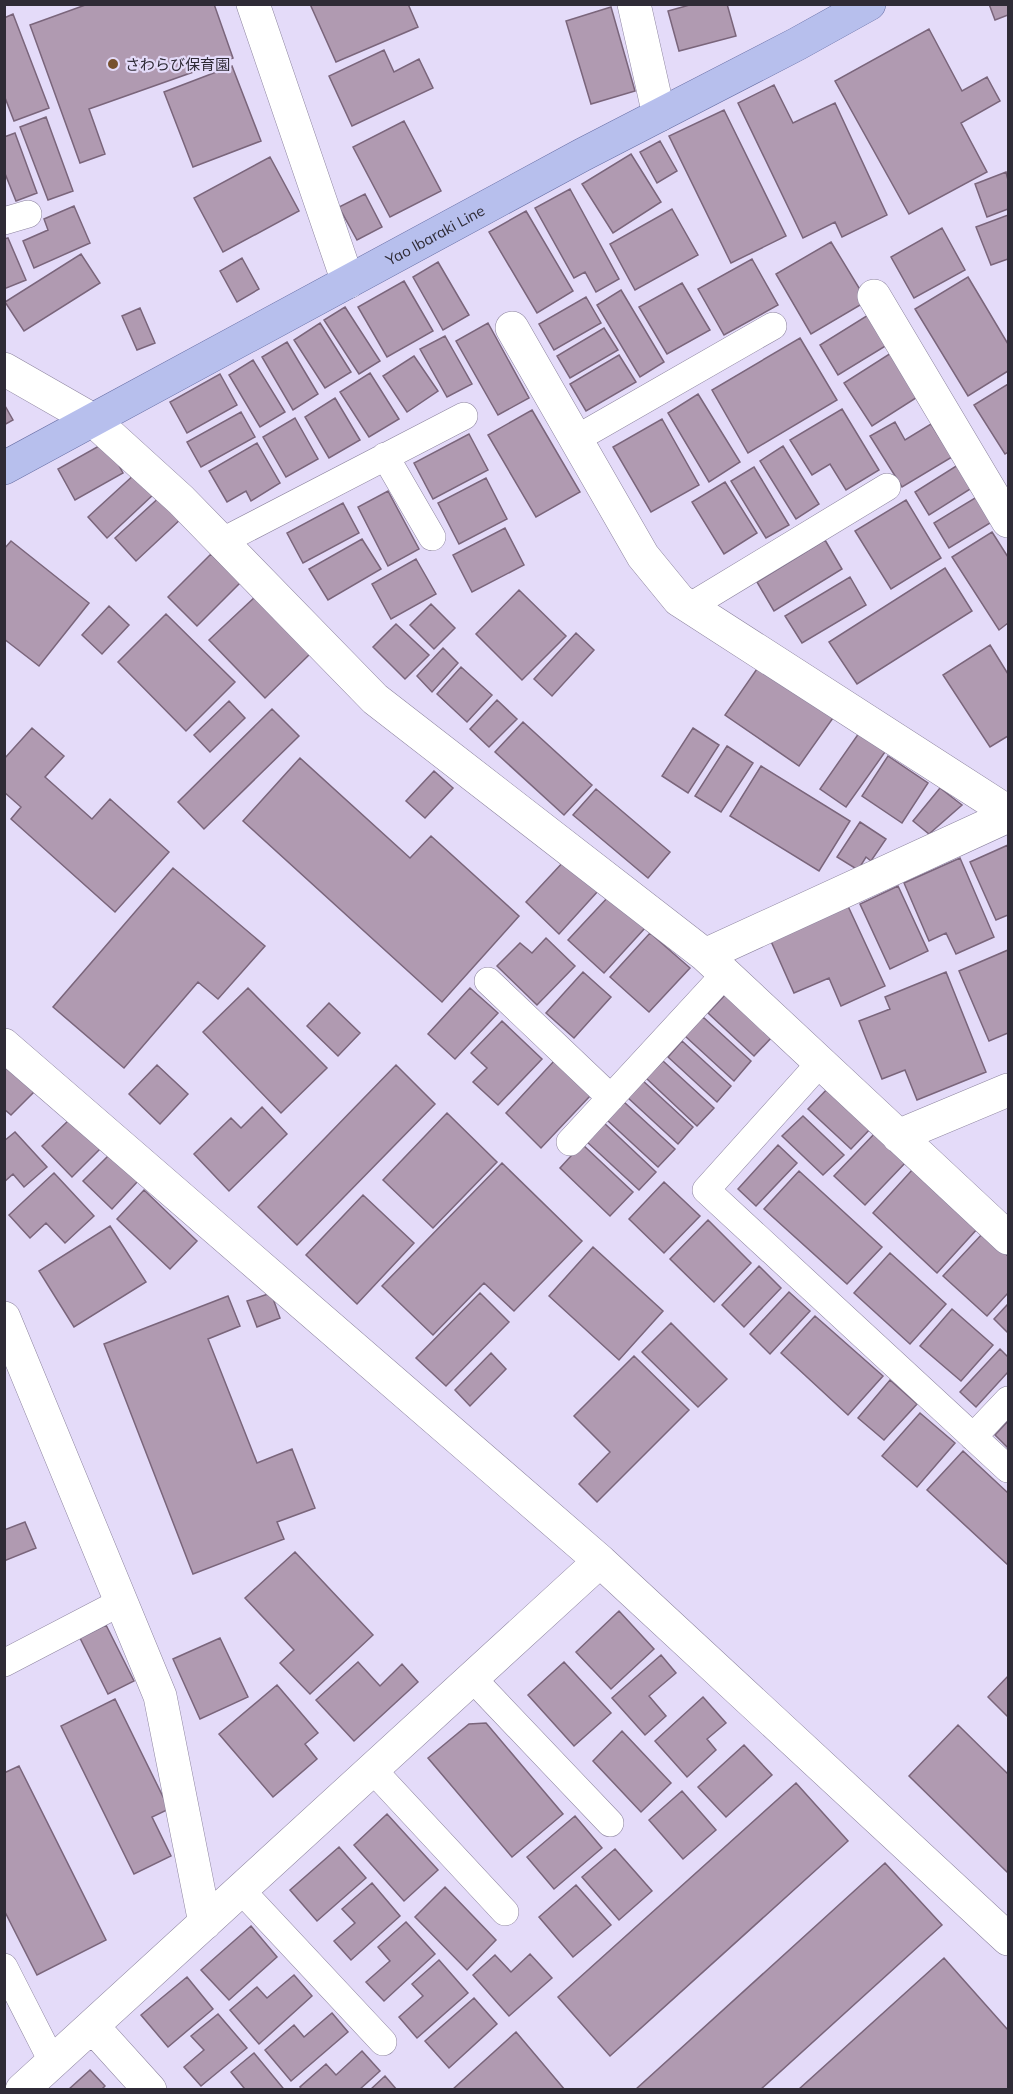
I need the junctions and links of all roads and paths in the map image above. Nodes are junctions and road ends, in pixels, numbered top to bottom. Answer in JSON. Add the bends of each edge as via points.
{"nodes":[{"id":1,"x":253,"y":4,"type":"edge"},
{"id":2,"x":634,"y":4,"type":"edge"},
{"id":3,"x":869,"y":4,"type":"edge"},
{"id":4,"x":659,"y":115,"type":"junction"},
{"id":5,"x":348,"y":282,"type":"junction"},
{"id":6,"x":874,"y":296,"type":"dead end"},
{"id":7,"x":773,"y":326,"type":"dead end"},
{"id":8,"x":512,"y":328,"type":"dead end"},
{"id":9,"x":4,"y":369,"type":"edge"},
{"id":10,"x":464,"y":416,"type":"dead end"},
{"id":11,"x":93,"y":420,"type":"junction"},
{"id":12,"x":576,"y":439,"type":"junction"},
{"id":13,"x":386,"y":456,"type":"junction"},
{"id":14,"x":4,"y":468,"type":"edge"},
{"id":15,"x":887,"y":487,"type":"dead end"},
{"id":16,"x":1008,"y":520,"type":"edge"},
{"id":17,"x":432,"y":537,"type":"dead end"},
{"id":18,"x":222,"y":542,"type":"junction"},
{"id":19,"x":689,"y":607,"type":"junction"},
{"id":20,"x":1008,"y":814,"type":"edge"},
{"id":21,"x":715,"y":965,"type":"junction"},
{"id":22,"x":488,"y":981,"type":"dead end"},
{"id":23,"x":4,"y":1045,"type":"edge"},
{"id":24,"x":820,"y":1063,"type":"junction"},
{"id":25,"x":1008,"y":1090,"type":"edge"},
{"id":26,"x":611,"y":1098,"type":"junction"},
{"id":27,"x":898,"y":1136,"type":"junction"},
{"id":28,"x":570,"y":1142,"type":"dead end"},
{"id":29,"x":1008,"y":1238,"type":"edge"},
{"id":30,"x":4,"y":1318,"type":"edge"},
{"id":31,"x":1008,"y":1400,"type":"edge"},
{"id":32,"x":974,"y":1437,"type":"junction"},
{"id":33,"x":1008,"y":1469,"type":"edge"},
{"id":34,"x":600,"y":1562,"type":"junction"},
{"id":35,"x":121,"y":1602,"type":"junction"},
{"id":36,"x":4,"y":1663,"type":"edge"},
{"id":37,"x":473,"y":1679,"type":"junction"},
{"id":38,"x":373,"y":1770,"type":"junction"},
{"id":39,"x":610,"y":1823,"type":"dead end"},
{"id":40,"x":241,"y":1890,"type":"junction"},
{"id":41,"x":505,"y":1912,"type":"dead end"},
{"id":42,"x":205,"y":1923,"type":"junction"},
{"id":43,"x":1008,"y":1939,"type":"edge"},
{"id":44,"x":4,"y":1967,"type":"edge"},
{"id":45,"x":93,"y":2027,"type":"junction"},
{"id":46,"x":383,"y":2042,"type":"dead end"},
{"id":47,"x":53,"y":2063,"type":"junction"},
{"id":48,"x":22,"y":2090,"type":"edge"},
{"id":49,"x":150,"y":2090,"type":"edge"}],
"edges":[{"from":1,"to":5,"type":"street"},
{"from":2,"to":4,"type":"street"},
{"from":3,"to":4,"type":"main road","name":"Yao Ibaraki Line"},
{"from":4,"to":5,"type":"main road","name":"Yao Ibaraki Line"},
{"from":5,"to":11,"type":"main road","name":"Yao Ibaraki Line"},
{"from":6,"to":16,"type":"street"},
{"from":7,"to":12,"type":"lane"},
{"from":8,"to":12,"type":"street"},
{"from":9,"to":11,"type":"street"},
{"from":10,"to":13,"type":"lane"},
{"from":11,"to":14,"type":"main road","name":"Yao Ibaraki Line"},
{"from":11,"to":18,"type":"street"},
{"from":12,"to":19,"type":"street","via":[[643,556]]},
{"from":13,"to":17,"type":"lane"},
{"from":13,"to":18,"type":"lane"},
{"from":15,"to":19,"type":"lane"},
{"from":18,"to":21,"type":"street","via":[[375,699]]},
{"from":19,"to":20,"type":"street"},
{"from":20,"to":21,"type":"street"},
{"from":21,"to":24,"type":"street"},
{"from":21,"to":26,"type":"lane"},
{"from":22,"to":26,"type":"lane"},
{"from":23,"to":34,"type":"street"},
{"from":24,"to":27,"type":"street"},
{"from":24,"to":32,"type":"lane","via":[[706,1190]]},
{"from":25,"to":27,"type":"street"},
{"from":26,"to":28,"type":"lane"},
{"from":27,"to":29,"type":"street"},
{"from":30,"to":35,"type":"street"},
{"from":31,"to":32,"type":"lane"},
{"from":32,"to":33,"type":"lane"},
{"from":34,"to":37,"type":"street"},
{"from":34,"to":43,"type":"street"},
{"from":35,"to":36,"type":"lane"},
{"from":35,"to":42,"type":"street","via":[[160,1696]]},
{"from":37,"to":38,"type":"street"},
{"from":37,"to":39,"type":"lane"},
{"from":38,"to":40,"type":"street"},
{"from":38,"to":41,"type":"lane"},
{"from":40,"to":42,"type":"street"},
{"from":40,"to":46,"type":"lane"},
{"from":42,"to":45,"type":"street"},
{"from":44,"to":47,"type":"lane"},
{"from":45,"to":47,"type":"street"},
{"from":45,"to":49,"type":"street"},
{"from":47,"to":48,"type":"street"}]}
